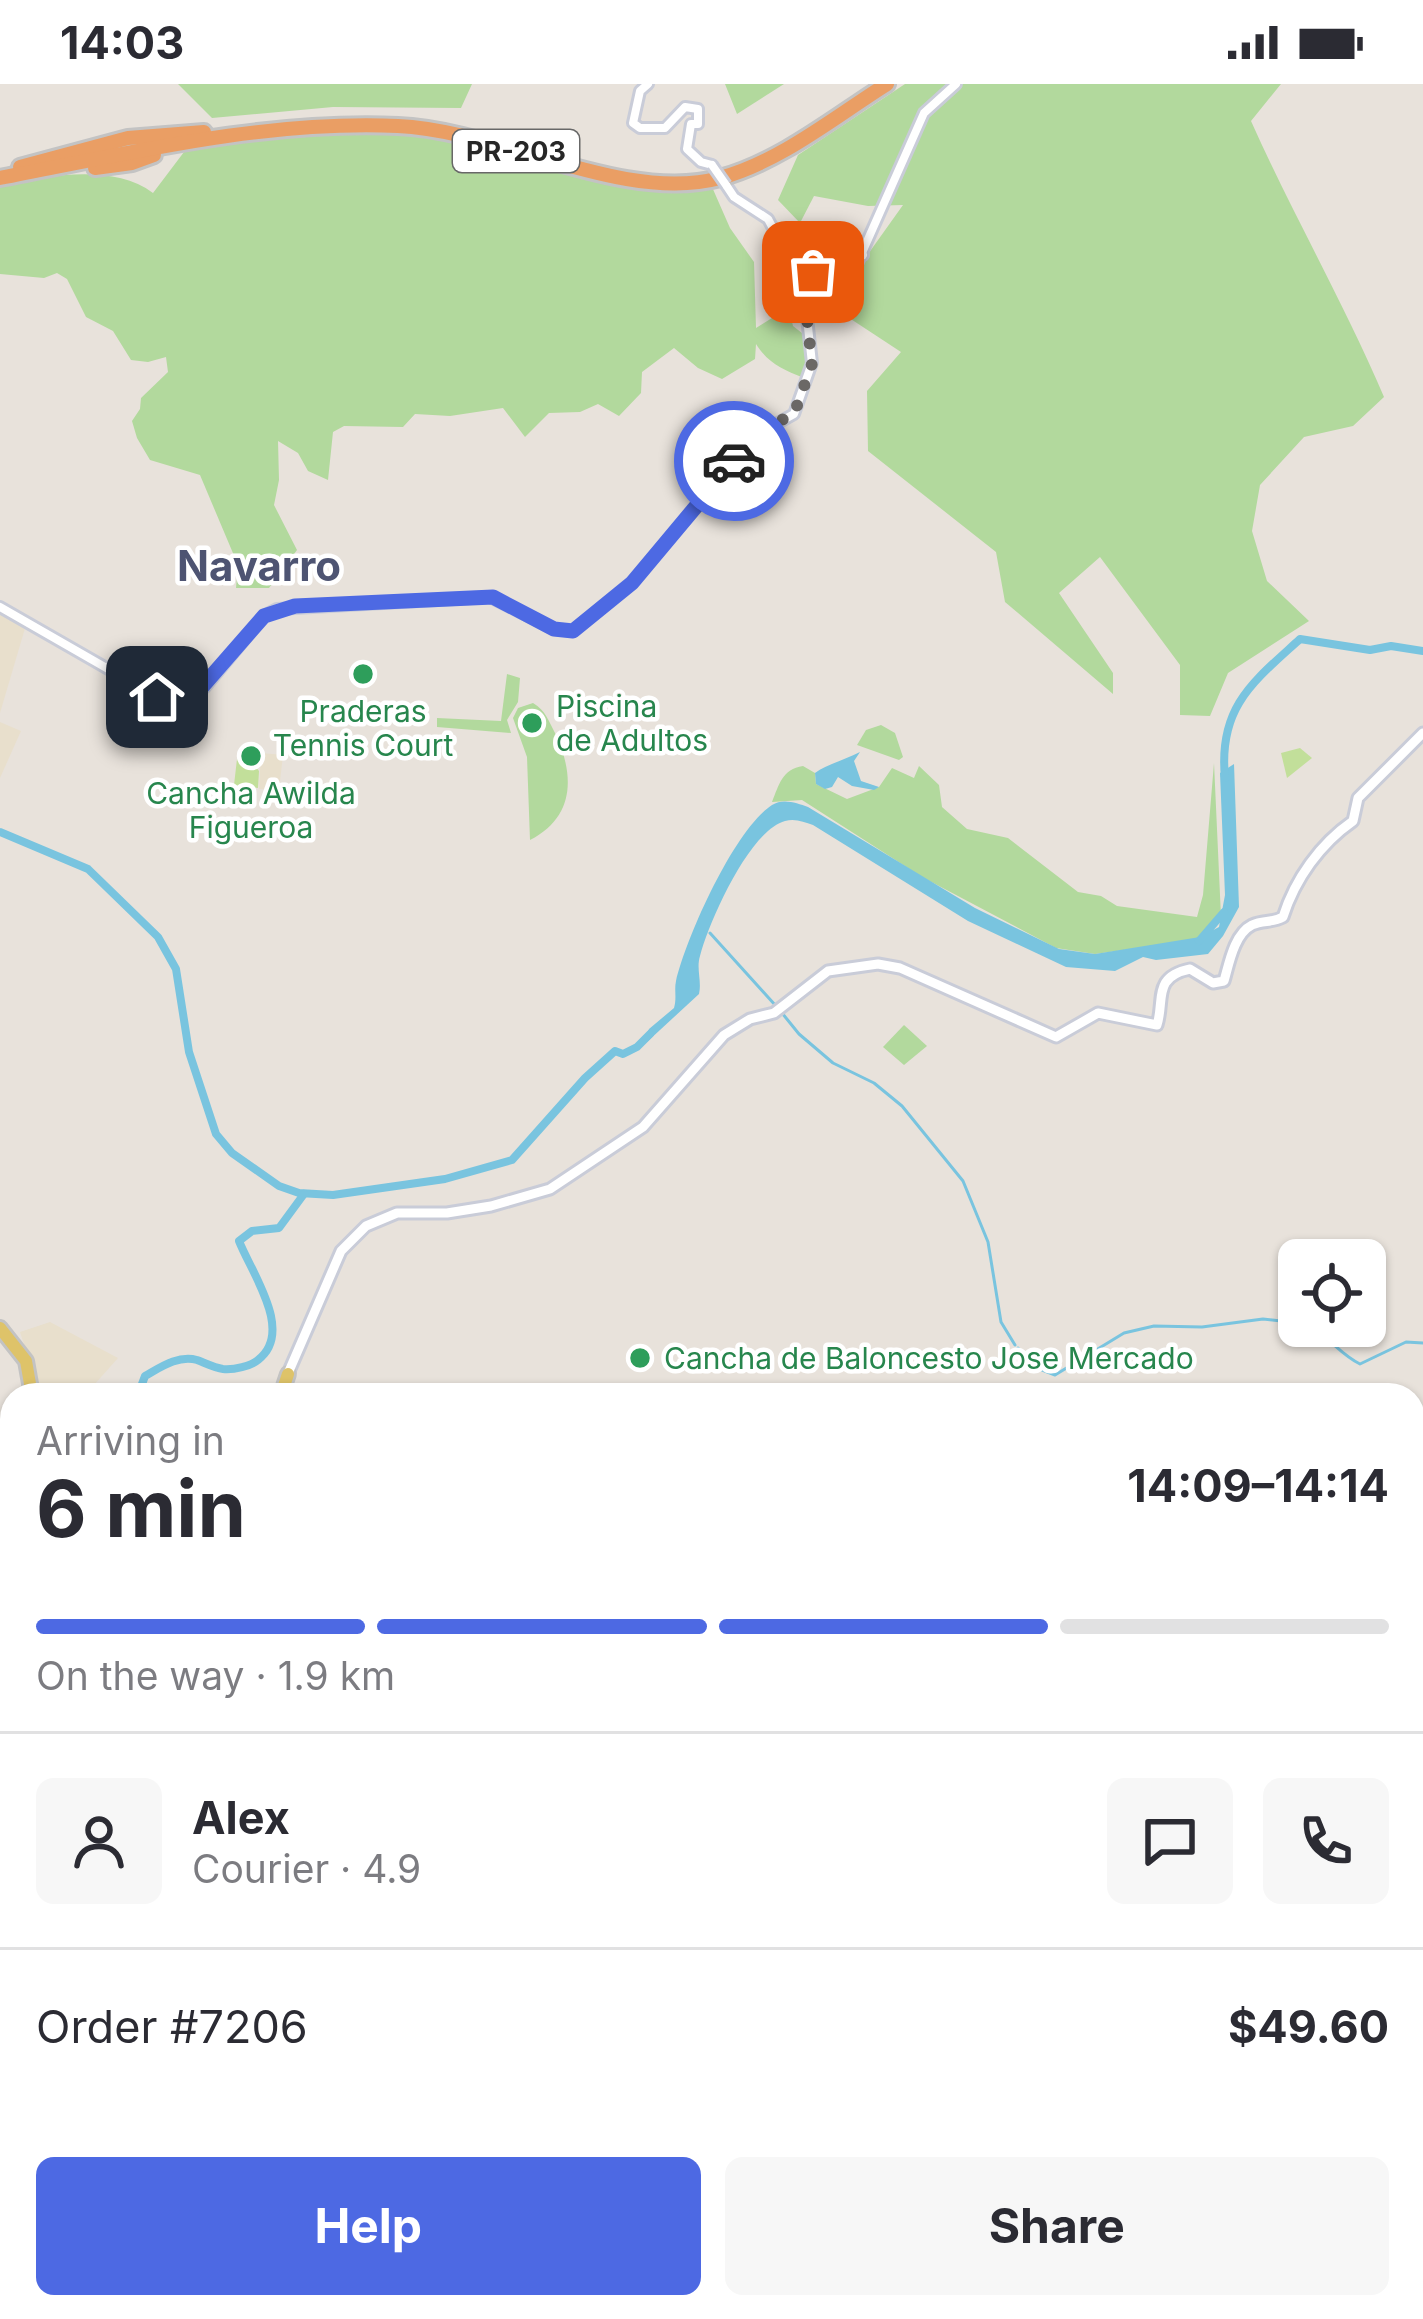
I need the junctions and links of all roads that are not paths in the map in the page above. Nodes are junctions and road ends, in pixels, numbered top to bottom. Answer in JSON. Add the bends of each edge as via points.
{"nodes":[{"id":1,"x":648,"y":84,"type":"edge"},
{"id":2,"x":884,"y":84,"type":"edge"},
{"id":3,"x":956,"y":84,"type":"edge"},
{"id":4,"x":221,"y":134,"type":"junction"},
{"id":5,"x":124,"y":146,"type":"junction"},
{"id":6,"x":0,"y":176,"type":"edge"},
{"id":7,"x":870,"y":239,"type":"junction"},
{"id":8,"x":852,"y":249,"type":"junction"},
{"id":9,"x":863,"y":255,"type":"junction"},
{"id":10,"x":856,"y":265,"type":"junction"},
{"id":11,"x":0,"y":608,"type":"edge"},
{"id":12,"x":1423,"y":733,"type":"edge"},
{"id":13,"x":0,"y":1330,"type":"edge"},
{"id":14,"x":29,"y":1383,"type":"edge"},
{"id":15,"x":288,"y":1383,"type":"edge"}],
"edges":[{"from":1,"to":8,"type":"street","bridge":true,"via":[[633,123],[665,128],[685,107],[698,110],[687,149],[767,219],[788,260],[821,272],[840,250]]},
{"from":2,"to":4,"type":"highway","number":"PR-203","via":[[751,167],[698,182],[632,178],[405,126]]},
{"from":3,"to":7,"type":"street","via":[[924,113]]},
{"from":4,"to":5,"type":"highway","number":"PR-203"},
{"from":4,"to":5,"type":"highway","via":[[184,132]]},
{"from":4,"to":6,"type":"highway","via":[[132,163]]},
{"from":5,"to":6,"type":"highway","number":"PR-203"},
{"from":7,"to":8,"type":"street"},
{"from":7,"to":9,"type":"street"},
{"from":8,"to":9,"type":"street"},
{"from":8,"to":10,"type":"street"},
{"from":9,"to":10,"type":"street"},
{"from":10,"to":11,"type":"street","via":[[806,309],[812,364],[792,416],[760,433],[632,583],[573,631],[493,597],[295,606],[264,616],[205,687],[172,702]]},
{"from":12,"to":15,"type":"main road","via":[[1358,798],[1353,821],[1309,864],[1282,917],[1241,933],[1224,982],[1190,969],[1165,985],[1157,1025],[1098,1013],[1056,1036],[884,964],[834,969],[724,1035],[643,1126],[550,1189],[447,1213],[397,1213],[350,1240]]},
{"from":13,"to":14,"type":"main road"}]}
